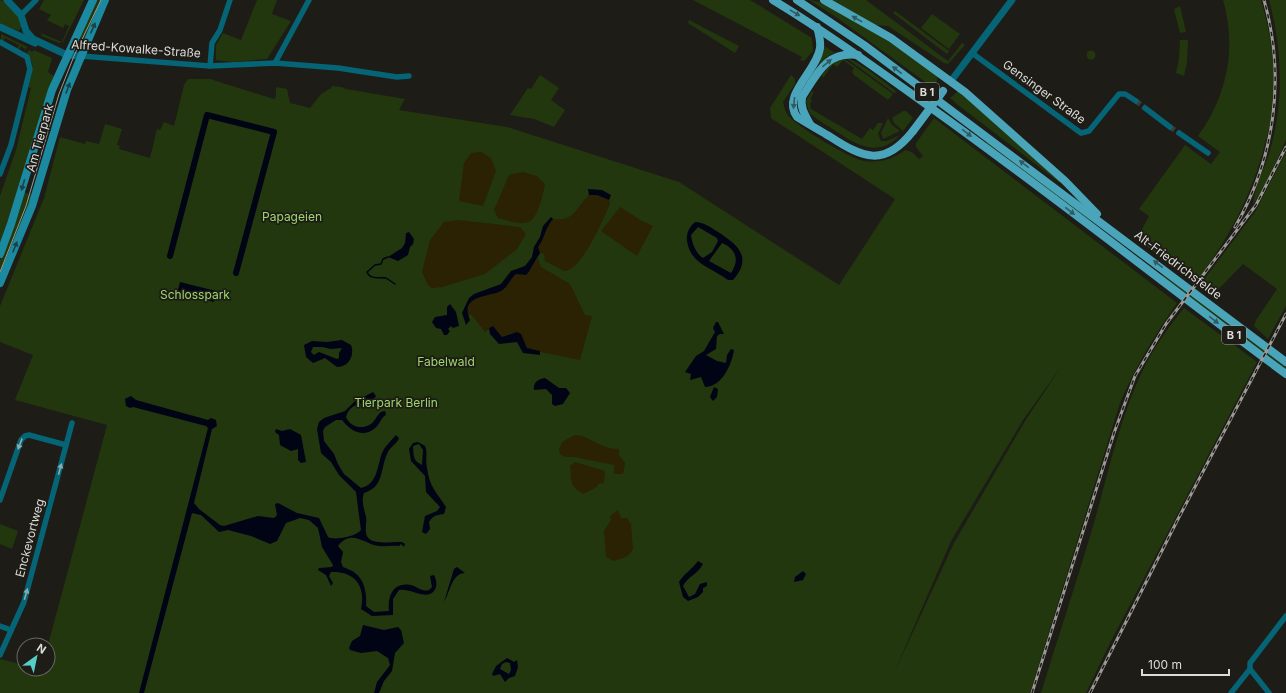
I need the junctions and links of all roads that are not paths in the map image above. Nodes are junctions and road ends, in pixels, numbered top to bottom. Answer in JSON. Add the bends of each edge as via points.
{"nodes":[{"id":1,"x":7,"y":0,"type":"edge"},
{"id":2,"x":36,"y":0,"type":"edge"},
{"id":3,"x":93,"y":0,"type":"edge"},
{"id":4,"x":105,"y":0,"type":"edge"},
{"id":5,"x":230,"y":0,"type":"edge"},
{"id":6,"x":309,"y":0,"type":"edge"},
{"id":7,"x":773,"y":0,"type":"edge"},
{"id":8,"x":796,"y":0,"type":"edge"},
{"id":9,"x":824,"y":0,"type":"edge"},
{"id":10,"x":1012,"y":0,"type":"edge"},
{"id":11,"x":21,"y":15,"type":"junction"},
{"id":12,"x":817,"y":27,"type":"junction"},
{"id":13,"x":0,"y":28,"type":"edge"},
{"id":14,"x":0,"y":42,"type":"edge"},
{"id":15,"x":39,"y":44,"type":"junction"},
{"id":16,"x":972,"y":53,"type":"junction"},
{"id":17,"x":67,"y":55,"type":"junction"},
{"id":18,"x":858,"y":55,"type":"junction"},
{"id":19,"x":81,"y":56,"type":"junction"},
{"id":20,"x":275,"y":63,"type":"junction"},
{"id":21,"x":210,"y":66,"type":"junction"},
{"id":22,"x":409,"y":76,"type":"dead end"},
{"id":23,"x":951,"y":81,"type":"junction"},
{"id":24,"x":1136,"y":101,"type":"tunnel mouth"},
{"id":25,"x":1145,"y":108,"type":"tunnel mouth"},
{"id":26,"x":811,"y":125,"type":"junction"},
{"id":27,"x":1170,"y":126,"type":"tunnel mouth"},
{"id":28,"x":1180,"y":133,"type":"tunnel mouth"},
{"id":29,"x":1208,"y":153,"type":"dead end"},
{"id":30,"x":0,"y":174,"type":"edge"},
{"id":31,"x":1107,"y":226,"type":"junction"},
{"id":32,"x":0,"y":254,"type":"edge"},
{"id":33,"x":0,"y":283,"type":"edge"},
{"id":34,"x":1286,"y":362,"type":"edge"},
{"id":35,"x":1286,"y":374,"type":"edge"},
{"id":36,"x":72,"y":423,"type":"dead end"},
{"id":37,"x":66,"y":445,"type":"junction"},
{"id":38,"x":0,"y":500,"type":"edge"},
{"id":39,"x":1286,"y":616,"type":"edge"},
{"id":40,"x":0,"y":626,"type":"edge"},
{"id":41,"x":11,"y":630,"type":"junction"},
{"id":42,"x":0,"y":655,"type":"edge"},
{"id":43,"x":1250,"y":669,"type":"junction"},
{"id":44,"x":1231,"y":693,"type":"edge"},
{"id":45,"x":1270,"y":693,"type":"edge"}],
"edges":[{"from":1,"to":11,"type":"street","name":"Alfred-Kowalke-Straße"},
{"from":2,"to":11,"type":"street"},
{"from":3,"to":17,"type":"main road","name":"Am Tierpark"},
{"from":19,"to":4,"type":"main road","name":"Am Tierpark","one_way":true},
{"from":5,"to":21,"type":"street","name":"Alfred-Kowalke-Straße","via":[[220,30],[212,43]]},
{"from":6,"to":20,"type":"street"},
{"from":7,"to":12,"type":"main road","number":"B 1","one_way":true},
{"from":31,"to":8,"type":"main road","name":"Alt-Friedrichsfelde","number":"B 1","one_way":true,"via":[[864,45]]},
{"from":23,"to":9,"type":"main road","one_way":true,"via":[[891,38]]},
{"from":10,"to":16,"type":"street"},
{"from":11,"to":15,"type":"street","name":"Alfred-Kowalke-Straße","via":[[28,35]]},
{"from":12,"to":18,"type":"main road","number":"B 1"},
{"from":12,"to":26,"type":"main road","one_way":true,"via":[[820,37],[818,54],[792,104],[797,117]]},
{"from":13,"to":15,"type":"street","name":"Alfred-Kowalke-Straße"},
{"from":14,"to":30,"type":"street","via":[[30,62],[11,145]]},
{"from":15,"to":17,"type":"street","name":"Alfred-Kowalke-Straße"},
{"from":16,"to":23,"type":"street"},
{"from":16,"to":24,"type":"street","name":"Gensinger Straße","via":[[1081,133],[1089,131],[1119,94],[1125,94]]},
{"from":17,"to":19,"type":"street","name":"Alfred-Kowalke-Straße"},
{"from":17,"to":32,"type":"main road","name":"Am Tierpark","one_way":true,"via":[[52,90]]},
{"from":26,"to":18,"type":"main road","one_way":true,"via":[[803,114],[802,97],[819,71],[825,63],[838,56]]},
{"from":18,"to":35,"type":"main road","name":"Alt-Friedrichsfelde","number":"B 1","one_way":true,"via":[[958,127]]},
{"from":19,"to":21,"type":"street","name":"Alfred-Kowalke-Straße"},
{"from":33,"to":19,"type":"main road","name":"Am Tierpark","one_way":true,"via":[[32,206],[64,98]]},
{"from":20,"to":21,"type":"street","name":"Alfred-Kowalke-Straße"},
{"from":20,"to":22,"type":"street","name":"Alfred-Kowalke-Straße","via":[[338,68],[397,77]]},
{"from":23,"to":26,"type":"main road","bridge":true,"via":[[908,137],[890,152],[876,156],[865,155],[851,150]]},
{"from":23,"to":31,"type":"main road","via":[[1065,181]]},
{"from":25,"to":27,"type":"street"},
{"from":28,"to":29,"type":"street"},
{"from":34,"to":31,"type":"main road","name":"Alt-Friedrichsfelde","number":"B 1","one_way":true},
{"from":36,"to":37,"type":"street","name":"Enckevortweg"},
{"from":37,"to":38,"type":"street","one_way":true,"via":[[29,435],[24,436]]},
{"from":41,"to":37,"type":"street","name":"Enckevortweg","one_way":true,"via":[[24,602]]},
{"from":39,"to":43,"type":"street","via":[[1250,663]]},
{"from":40,"to":41,"type":"street"},
{"from":41,"to":42,"type":"street","name":"Enckevortweg"},
{"from":43,"to":44,"type":"street"},
{"from":43,"to":45,"type":"street"}]}
